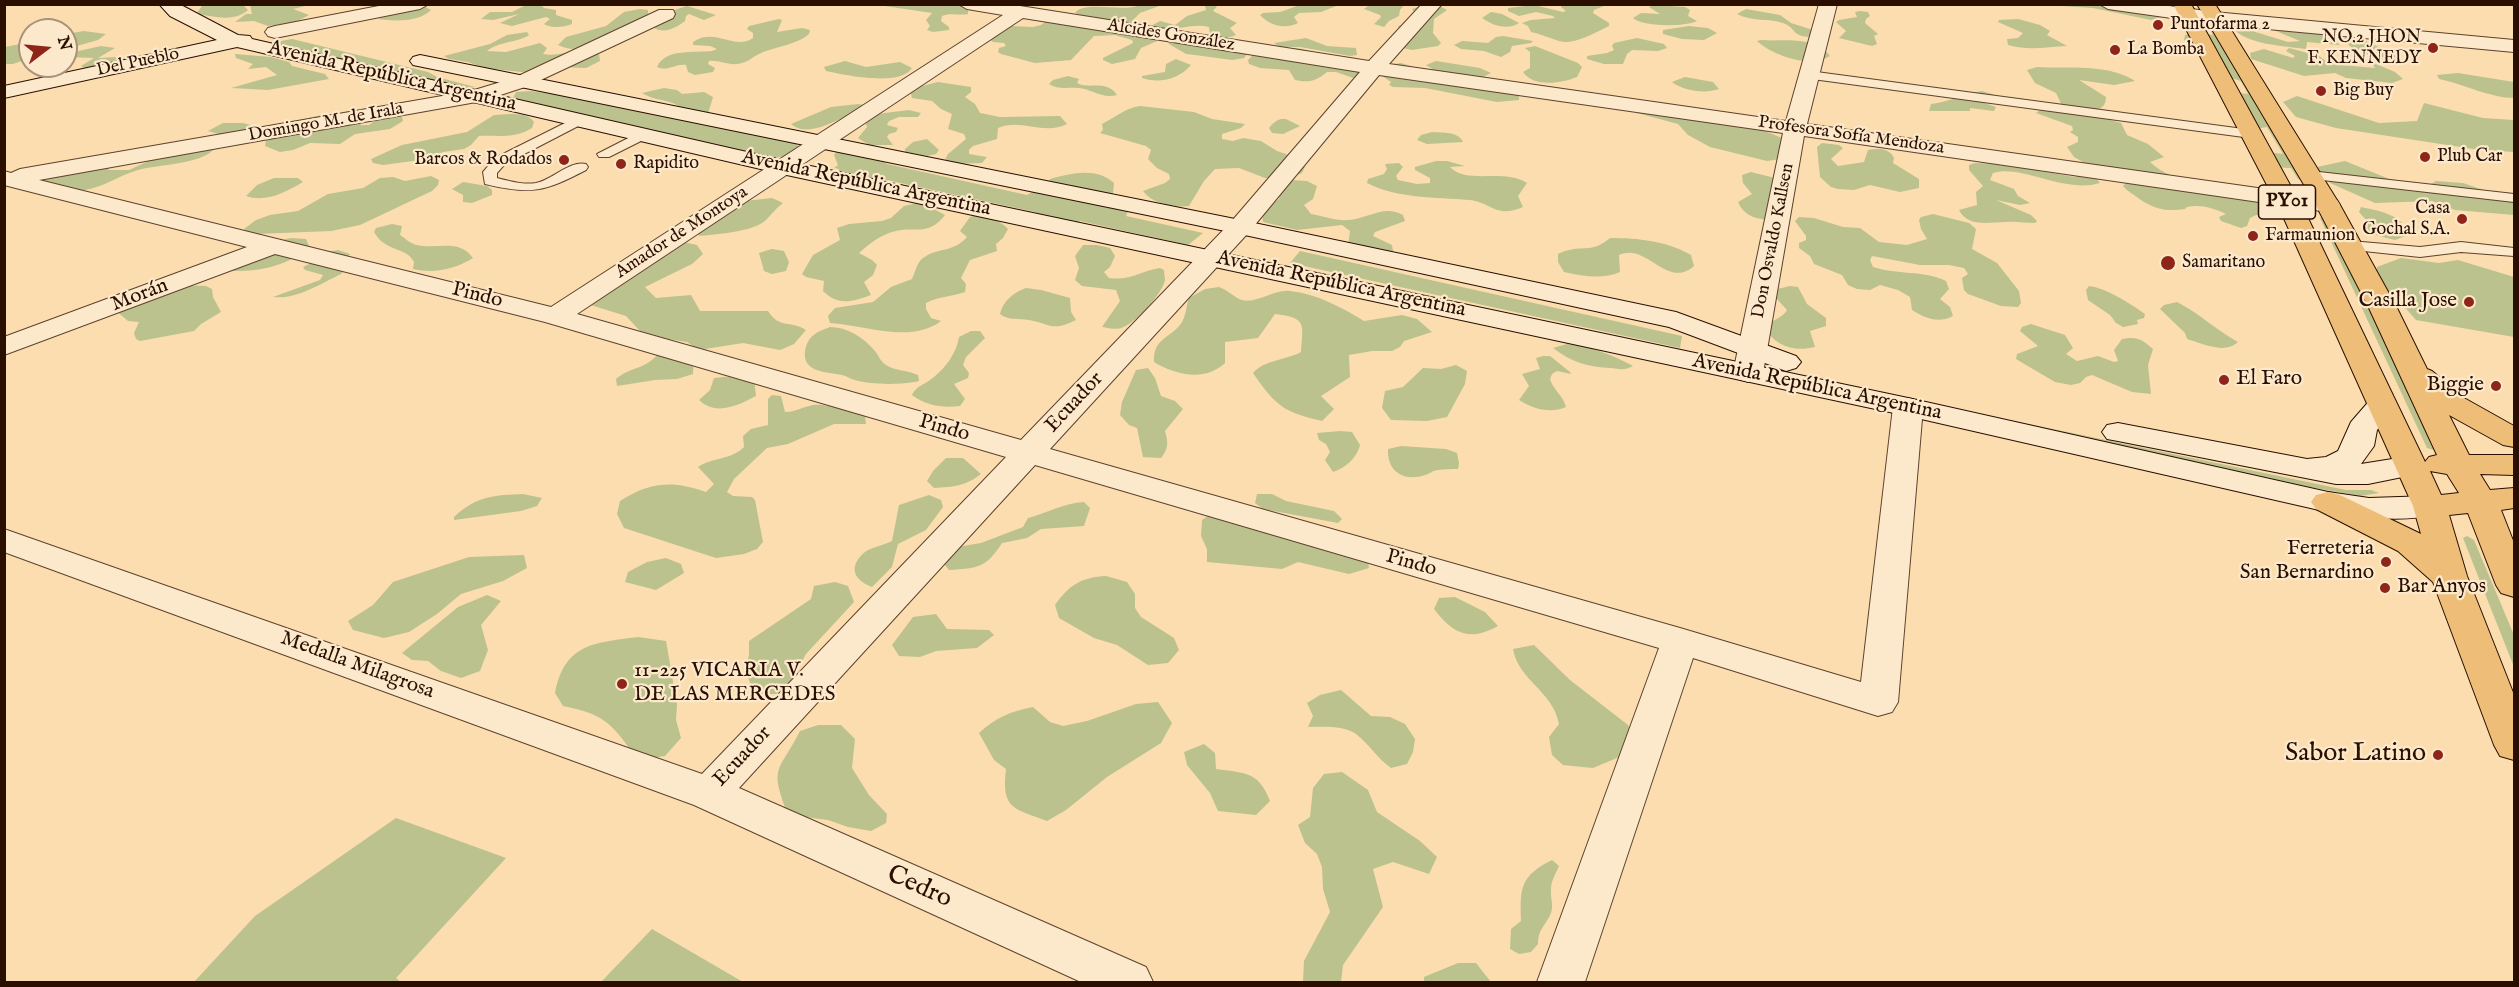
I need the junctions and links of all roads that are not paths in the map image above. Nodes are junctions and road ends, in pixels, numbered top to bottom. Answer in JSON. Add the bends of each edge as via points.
{"nodes":[{"id":1,"x":420,"y":4,"type":"edge"},
{"id":2,"x":967,"y":4,"type":"edge"},
{"id":3,"x":1432,"y":4,"type":"edge"},
{"id":4,"x":1828,"y":4,"type":"edge"},
{"id":5,"x":2108,"y":4,"type":"edge"},
{"id":6,"x":172,"y":8,"type":"edge"},
{"id":7,"x":1010,"y":9,"type":"edge"},
{"id":8,"x":2198,"y":10,"type":"edge"},
{"id":9,"x":666,"y":14,"type":"dead end"},
{"id":10,"x":275,"y":32,"type":"junction"},
{"id":11,"x":236,"y":41,"type":"junction"},
{"id":12,"x":2514,"y":46,"type":"edge"},
{"id":13,"x":357,"y":49,"type":"dead end"},
{"id":14,"x":404,"y":58,"type":"dead end"},
{"id":15,"x":1374,"y":68,"type":"junction"},
{"id":16,"x":1809,"y":75,"type":"junction"},
{"id":17,"x":521,"y":82,"type":"junction"},
{"id":18,"x":4,"y":92,"type":"edge"},
{"id":19,"x":475,"y":97,"type":"junction"},
{"id":20,"x":579,"y":120,"type":"junction"},
{"id":21,"x":1795,"y":128,"type":"junction"},
{"id":22,"x":2251,"y":134,"type":"junction"},
{"id":23,"x":642,"y":135,"type":"junction"},
{"id":24,"x":820,"y":142,"type":"junction"},
{"id":25,"x":604,"y":154,"type":"dead end"},
{"id":26,"x":581,"y":167,"type":"dead end"},
{"id":27,"x":782,"y":167,"type":"junction"},
{"id":28,"x":2310,"y":175,"type":"junction"},
{"id":29,"x":6,"y":178,"type":"edge"},
{"id":30,"x":2514,"y":198,"type":"edge"},
{"id":31,"x":2285,"y":199,"type":"junction"},
{"id":32,"x":2328,"y":205,"type":"junction"},
{"id":33,"x":1240,"y":227,"type":"junction"},
{"id":34,"x":275,"y":245,"type":"junction"},
{"id":35,"x":2350,"y":246,"type":"junction"},
{"id":36,"x":2514,"y":252,"type":"edge"},
{"id":37,"x":1212,"y":258,"type":"junction"},
{"id":38,"x":555,"y":316,"type":"junction"},
{"id":39,"x":4,"y":346,"type":"edge"},
{"id":40,"x":1750,"y":362,"type":"junction"},
{"id":41,"x":2408,"y":363,"type":"junction"},
{"id":42,"x":2382,"y":405,"type":"junction"},
{"id":43,"x":1908,"y":407,"type":"junction"},
{"id":44,"x":2514,"y":438,"type":"edge"},
{"id":45,"x":1028,"y":454,"type":"junction"},
{"id":46,"x":2457,"y":463,"type":"junction"},
{"id":47,"x":2514,"y":465,"type":"edge"},
{"id":48,"x":2412,"y":466,"type":"junction"},
{"id":49,"x":2299,"y":468,"type":"junction"},
{"id":50,"x":2514,"y":498,"type":"edge"},
{"id":51,"x":2480,"y":500,"type":"junction"},
{"id":52,"x":2328,"y":502,"type":"junction"},
{"id":53,"x":2430,"y":506,"type":"junction"},
{"id":54,"x":2507,"y":530,"type":"edge"},
{"id":55,"x":4,"y":540,"type":"edge"},
{"id":56,"x":2449,"y":576,"type":"junction"},
{"id":57,"x":2514,"y":585,"type":"edge"},
{"id":58,"x":1680,"y":641,"type":"junction"},
{"id":59,"x":2513,"y":738,"type":"edge"},
{"id":60,"x":709,"y":793,"type":"junction"},
{"id":61,"x":1129,"y":982,"type":"edge"},
{"id":62,"x":1561,"y":982,"type":"edge"}],
"edges":[{"from":1,"to":10,"type":"street"},
{"from":2,"to":7,"type":"street","name":"Alcides González"},
{"from":3,"to":15,"type":"street","name":"Ecuador"},
{"from":4,"to":16,"type":"street","name":"Don Osvaldo Kallsen"},
{"from":5,"to":8,"type":"street"},
{"from":6,"to":10,"type":"street","name":"Avenida República Argentina"},
{"from":6,"to":11,"type":"street","name":"Avenida República Argentina"},
{"from":7,"to":15,"type":"street","name":"Alcides González"},
{"from":7,"to":24,"type":"street","name":"Amador de Montoya"},
{"from":8,"to":12,"type":"street"},
{"from":8,"to":22,"type":"highway","number":"PY01"},
{"from":8,"to":28,"type":"highway","number":"PY01"},
{"from":9,"to":17,"type":"street","name":"Domingo M. de Irala"},
{"from":10,"to":11,"type":"street"},
{"from":10,"to":13,"type":"street","name":"Avenida República Argentina"},
{"from":11,"to":18,"type":"street","name":"Del Pueblo"},
{"from":11,"to":19,"type":"street","name":"Avenida República Argentina"},
{"from":14,"to":17,"type":"street","name":"Avenida República Argentina"},
{"from":15,"to":21,"type":"street","name":"Profesora Sofía Mendoza"},
{"from":15,"to":33,"type":"street","name":"Ecuador"},
{"from":16,"to":21,"type":"street","name":"Don Osvaldo Kallsen"},
{"from":16,"to":22,"type":"lane"},
{"from":17,"to":19,"type":"street","name":"Domingo M. de Irala"},
{"from":17,"to":24,"type":"street","name":"Avenida República Argentina"},
{"from":19,"to":20,"type":"street","name":"Avenida República Argentina"},
{"from":19,"to":29,"type":"street","name":"Domingo M. de Irala"},
{"from":20,"to":23,"type":"street","name":"Avenida República Argentina"},
{"from":20,"to":26,"type":"lane","via":[[500,161],[490,172],[490,181],[531,189],[543,187]]},
{"from":21,"to":31,"type":"street","name":"Profesora Sofía Mendoza"},
{"from":21,"to":40,"type":"street","name":"Don Osvaldo Kallsen"},
{"from":22,"to":31,"type":"highway","number":"PY01"},
{"from":23,"to":25,"type":"lane"},
{"from":23,"to":27,"type":"street","name":"Avenida República Argentina"},
{"from":24,"to":27,"type":"street","name":"Amador de Montoya"},
{"from":24,"to":33,"type":"street","name":"Avenida República Argentina"},
{"from":27,"to":37,"type":"street","name":"Avenida República Argentina"},
{"from":27,"to":38,"type":"street","name":"Amador de Montoya"},
{"from":28,"to":30,"type":"lane"},
{"from":28,"to":32,"type":"highway","number":"PY01"},
{"from":29,"to":34,"type":"street","name":"Pindo"},
{"from":31,"to":32,"type":"street","name":"Profesora Sofía Mendoza"},
{"from":31,"to":42,"type":"highway","number":"PY01"},
{"from":32,"to":35,"type":"highway","number":"PY01"},
{"from":33,"to":37,"type":"street","name":"Ecuador"},
{"from":33,"to":40,"type":"street","name":"Avenida República Argentina","via":[[1676,320],[1711,332]]},
{"from":34,"to":38,"type":"street","name":"Pindo"},
{"from":34,"to":39,"type":"street","name":"Morán"},
{"from":35,"to":36,"type":"lane","via":[[2420,252],[2461,247]]},
{"from":35,"to":41,"type":"highway","number":"PY01"},
{"from":37,"to":40,"type":"street","name":"Avenida República Argentina"},
{"from":37,"to":45,"type":"street","name":"Ecuador"},
{"from":38,"to":45,"type":"street","name":"Pindo"},
{"from":40,"to":43,"type":"street","name":"Avenida República Argentina"},
{"from":40,"to":49,"type":"street","name":"Avenida República Argentina","via":[[1800,367]]},
{"from":41,"to":44,"type":"highway","via":[[2440,397]]},
{"from":41,"to":46,"type":"highway","number":"PY01"},
{"from":42,"to":48,"type":"highway","number":"PY01"},
{"from":42,"to":49,"type":"street","via":[[2362,429],[2358,446],[2349,458],[2332,466]]},
{"from":43,"to":52,"type":"street","name":"Avenida República Argentina"},
{"from":43,"to":58,"type":"street","name":"Pindo","via":[[1878,702]]},
{"from":45,"to":58,"type":"street","name":"Pindo"},
{"from":45,"to":60,"type":"street","name":"Ecuador"},
{"from":46,"to":47,"type":"highway","name":"Avenida República Argentina"},
{"from":46,"to":48,"type":"highway","name":"Avenida República Argentina"},
{"from":46,"to":51,"type":"highway","number":"PY01"},
{"from":48,"to":49,"type":"street","name":"Avenida República Argentina","via":[[2368,474]]},
{"from":48,"to":53,"type":"highway","number":"PY01"},
{"from":50,"to":51,"type":"highway","name":"Avenida República Argentina"},
{"from":51,"to":53,"type":"highway","name":"Avenida República Argentina"},
{"from":51,"to":54,"type":"highway","number":"PY01"},
{"from":52,"to":53,"type":"street","name":"Avenida República Argentina","via":[[2369,508]]},
{"from":52,"to":56,"type":"highway","via":[[2410,543]]},
{"from":53,"to":56,"type":"highway","number":"PY01"},
{"from":54,"to":57,"type":"highway","number":"PY01"},
{"from":55,"to":60,"type":"street","name":"Medalla Milagrosa"},
{"from":56,"to":59,"type":"highway","number":"PY01"},
{"from":58,"to":62,"type":"street"},
{"from":60,"to":61,"type":"street","name":"Cedro"}]}
